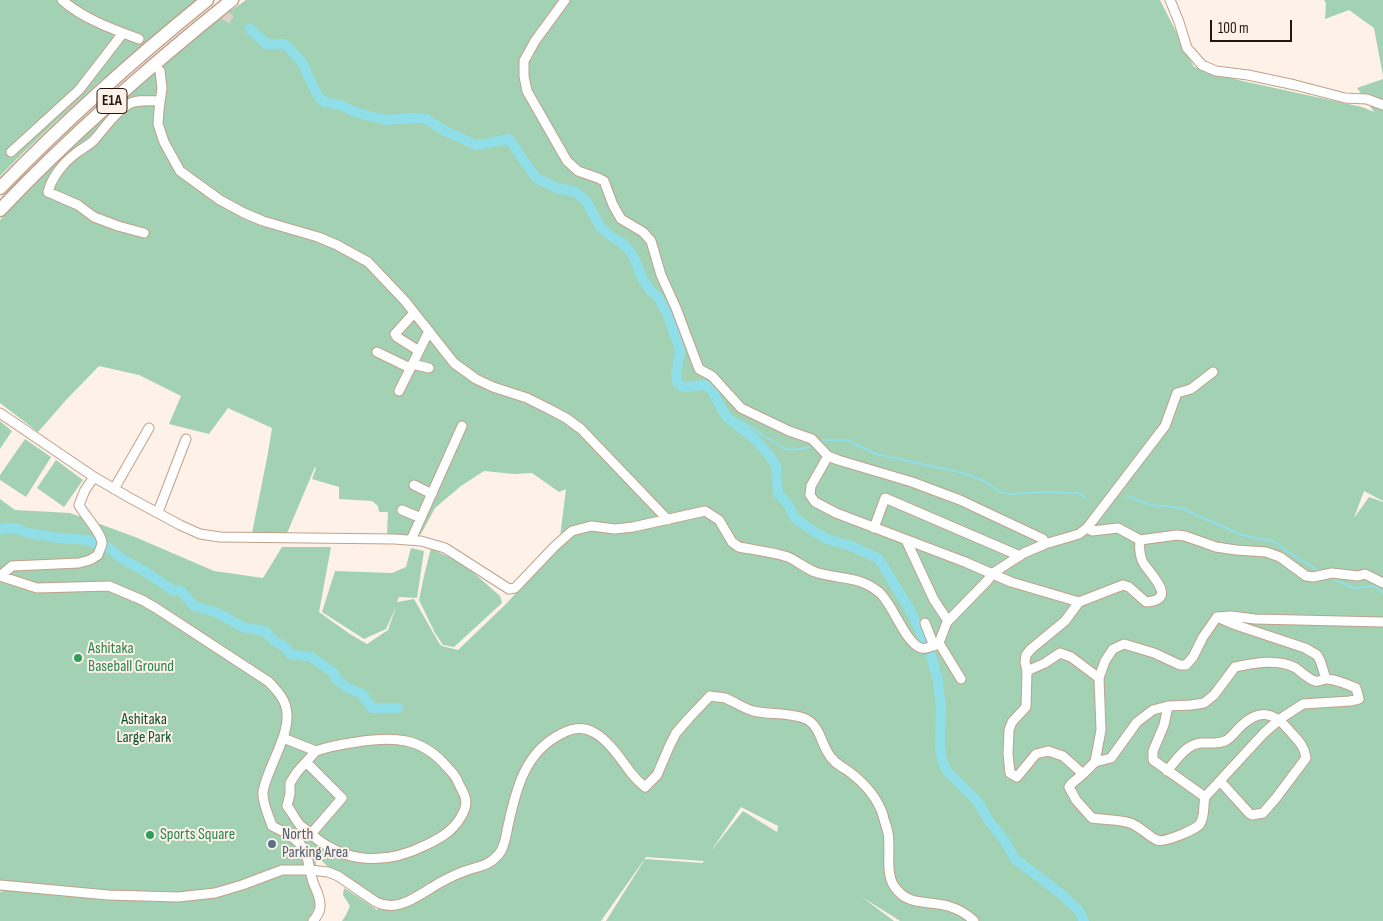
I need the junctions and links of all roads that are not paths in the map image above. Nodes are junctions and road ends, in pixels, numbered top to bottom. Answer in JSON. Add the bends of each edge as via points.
{"nodes":[{"id":1,"x":62,"y":0,"type":"edge"},
{"id":2,"x":207,"y":0,"type":"edge"},
{"id":3,"x":232,"y":0,"type":"edge"},
{"id":4,"x":565,"y":0,"type":"edge"},
{"id":5,"x":1170,"y":0,"type":"edge"},
{"id":6,"x":123,"y":33,"type":"junction"},
{"id":7,"x":139,"y":39,"type":"dead end"},
{"id":8,"x":160,"y":71,"type":"dead end"},
{"id":9,"x":160,"y":101,"type":"junction"},
{"id":10,"x":1383,"y":105,"type":"edge"},
{"id":11,"x":11,"y":152,"type":"dead end"},
{"id":12,"x":0,"y":188,"type":"edge"},
{"id":13,"x":0,"y":210,"type":"edge"},
{"id":14,"x":144,"y":233,"type":"dead end"},
{"id":15,"x":414,"y":313,"type":"junction"},
{"id":16,"x":429,"y":332,"type":"junction"},
{"id":17,"x":419,"y":351,"type":"junction"},
{"id":18,"x":377,"y":352,"type":"dead end"},
{"id":19,"x":411,"y":366,"type":"junction"},
{"id":20,"x":429,"y":368,"type":"dead end"},
{"id":21,"x":1213,"y":372,"type":"dead end"},
{"id":22,"x":399,"y":391,"type":"dead end"},
{"id":23,"x":0,"y":413,"type":"edge"},
{"id":24,"x":462,"y":426,"type":"dead end"},
{"id":25,"x":149,"y":428,"type":"dead end"},
{"id":26,"x":186,"y":439,"type":"dead end"},
{"id":27,"x":828,"y":456,"type":"junction"},
{"id":28,"x":94,"y":477,"type":"junction"},
{"id":29,"x":414,"y":486,"type":"dead end"},
{"id":30,"x":114,"y":489,"type":"junction"},
{"id":31,"x":432,"y":494,"type":"junction"},
{"id":32,"x":402,"y":510,"type":"dead end"},
{"id":33,"x":158,"y":512,"type":"junction"},
{"id":34,"x":421,"y":518,"type":"junction"},
{"id":35,"x":668,"y":520,"type":"junction"},
{"id":36,"x":874,"y":528,"type":"junction"},
{"id":37,"x":1087,"y":528,"type":"junction"},
{"id":38,"x":411,"y":540,"type":"junction"},
{"id":39,"x":906,"y":540,"type":"junction"},
{"id":40,"x":1140,"y":540,"type":"junction"},
{"id":41,"x":1045,"y":544,"type":"junction"},
{"id":42,"x":1020,"y":556,"type":"junction"},
{"id":43,"x":993,"y":573,"type":"junction"},
{"id":44,"x":0,"y":576,"type":"edge"},
{"id":45,"x":1383,"y":582,"type":"edge"},
{"id":46,"x":1079,"y":602,"type":"junction"},
{"id":47,"x":1217,"y":617,"type":"junction"},
{"id":48,"x":948,"y":621,"type":"junction"},
{"id":49,"x":1383,"y":622,"type":"edge"},
{"id":50,"x":925,"y":623,"type":"dead end"},
{"id":51,"x":937,"y":644,"type":"junction"},
{"id":52,"x":1027,"y":671,"type":"junction"},
{"id":53,"x":1099,"y":678,"type":"junction"},
{"id":54,"x":1326,"y":679,"type":"junction"},
{"id":55,"x":961,"y":680,"type":"dead end"},
{"id":56,"x":1168,"y":706,"type":"junction"},
{"id":57,"x":1280,"y":719,"type":"junction"},
{"id":58,"x":283,"y":738,"type":"junction"},
{"id":59,"x":316,"y":751,"type":"junction"},
{"id":60,"x":306,"y":762,"type":"junction"},
{"id":61,"x":1095,"y":762,"type":"junction"},
{"id":62,"x":1167,"y":771,"type":"junction"},
{"id":63,"x":1083,"y":774,"type":"junction"},
{"id":64,"x":1220,"y":781,"type":"junction"},
{"id":65,"x":1205,"y":797,"type":"junction"},
{"id":66,"x":311,"y":834,"type":"junction"},
{"id":67,"x":311,"y":870,"type":"junction"},
{"id":68,"x":0,"y":885,"type":"edge"},
{"id":69,"x":313,"y":921,"type":"edge"},
{"id":70,"x":974,"y":921,"type":"edge"}],
"edges":[{"from":1,"to":6,"type":"street","via":[[97,22]]},
{"from":2,"to":12,"type":"highway","number":"E1A","via":[[120,73]]},
{"from":3,"to":13,"type":"highway","number":"E1A","via":[[103,109]]},
{"from":4,"to":27,"type":"street","via":[[524,61],[524,76],[527,91],[567,161],[578,171],[604,181],[621,219],[651,241],[661,276],[699,369],[712,376],[741,408],[812,439]]},
{"from":5,"to":10,"type":"street","via":[[1188,48],[1202,65],[1216,71]]},
{"from":6,"to":7,"type":"street"},
{"from":6,"to":11,"type":"street","via":[[79,90]]},
{"from":8,"to":9,"type":"street"},
{"from":9,"to":14,"type":"street","via":[[130,103],[111,119],[93,142],[64,164],[50,183],[48,192],[94,216]]},
{"from":9,"to":15,"type":"street","via":[[158,124],[180,171],[244,213],[324,240],[368,262]]},
{"from":15,"to":16,"type":"street"},
{"from":15,"to":17,"type":"street","via":[[395,334]]},
{"from":16,"to":17,"type":"street"},
{"from":16,"to":35,"type":"street","via":[[454,363],[476,379],[527,398],[580,429]]},
{"from":17,"to":19,"type":"street"},
{"from":18,"to":19,"type":"street"},
{"from":19,"to":20,"type":"street"},
{"from":19,"to":22,"type":"street"},
{"from":21,"to":37,"type":"street","via":[[1191,389],[1177,393],[1165,426]]},
{"from":23,"to":28,"type":"street"},
{"from":24,"to":31,"type":"street"},
{"from":25,"to":30,"type":"street"},
{"from":26,"to":33,"type":"street"},
{"from":27,"to":36,"type":"street","via":[[811,486],[810,495],[815,502],[836,513]]},
{"from":27,"to":41,"type":"street","via":[[960,500],[1043,539]]},
{"from":28,"to":30,"type":"street"},
{"from":28,"to":44,"type":"street","via":[[79,505],[102,543],[98,555],[79,563],[12,566]]},
{"from":29,"to":31,"type":"street"},
{"from":30,"to":33,"type":"street"},
{"from":31,"to":34,"type":"street"},
{"from":32,"to":34,"type":"street"},
{"from":33,"to":38,"type":"street","via":[[200,534],[220,537]]},
{"from":34,"to":38,"type":"street"},
{"from":35,"to":38,"type":"street","via":[[615,530],[592,526],[572,531],[515,588],[509,589],[445,548]]},
{"from":35,"to":51,"type":"street","via":[[706,511],[718,520],[739,547],[789,557],[815,572],[857,580],[881,594],[912,642],[921,648]]},
{"from":36,"to":39,"type":"street"},
{"from":36,"to":42,"type":"street","via":[[886,498]]},
{"from":37,"to":40,"type":"street","via":[[1092,531],[1118,528]]},
{"from":37,"to":41,"type":"street","via":[[1079,534]]},
{"from":39,"to":43,"type":"street"},
{"from":39,"to":48,"type":"street","via":[[934,600]]},
{"from":40,"to":45,"type":"street","via":[[1186,536],[1216,547],[1266,552],[1280,557],[1306,576],[1365,574]]},
{"from":40,"to":46,"type":"street","via":[[1143,562],[1157,580],[1161,596],[1146,602],[1129,587],[1123,586]]},
{"from":41,"to":42,"type":"street"},
{"from":42,"to":43,"type":"street"},
{"from":43,"to":46,"type":"street","via":[[1011,582]]},
{"from":43,"to":48,"type":"street"},
{"from":44,"to":58,"type":"street","via":[[37,588],[108,586],[142,600],[269,682],[286,705]]},
{"from":46,"to":52,"type":"street","via":[[1065,621],[1030,649],[1025,662]]},
{"from":47,"to":49,"type":"street"},
{"from":47,"to":53,"type":"street","via":[[1186,665],[1124,644],[1113,648]]},
{"from":47,"to":54,"type":"street","via":[[1306,648],[1320,660]]},
{"from":48,"to":51,"type":"street"},
{"from":50,"to":51,"type":"street"},
{"from":51,"to":55,"type":"street"},
{"from":52,"to":53,"type":"street","via":[[1060,653],[1071,657]]},
{"from":52,"to":63,"type":"street","via":[[1026,707],[1009,730],[1010,773],[1017,777],[1036,754],[1048,751],[1063,756]]},
{"from":53,"to":61,"type":"street","via":[[1101,730]]},
{"from":54,"to":56,"type":"street","via":[[1312,680],[1290,665],[1278,662],[1247,664],[1235,667],[1204,703]]},
{"from":54,"to":57,"type":"street","via":[[1356,688],[1359,700],[1303,704]]},
{"from":56,"to":61,"type":"street","via":[[1152,710],[1137,722],[1111,758]]},
{"from":56,"to":62,"type":"street","via":[[1164,725],[1152,750],[1153,760]]},
{"from":57,"to":62,"type":"street","via":[[1262,714],[1242,724],[1226,741],[1192,745]]},
{"from":57,"to":64,"type":"street"},
{"from":57,"to":64,"type":"street","via":[[1304,748],[1306,758],[1263,813],[1252,815]]},
{"from":58,"to":59,"type":"street"},
{"from":58,"to":67,"type":"street","via":[[263,794],[272,826],[288,833],[302,847]]},
{"from":59,"to":60,"type":"street"},
{"from":59,"to":66,"type":"street","via":[[380,738],[409,741],[442,760],[456,777],[467,800],[459,819],[443,837],[404,854],[371,860],[355,857],[323,844]]},
{"from":60,"to":66,"type":"street","via":[[290,783],[287,806]]},
{"from":60,"to":66,"type":"street","via":[[342,798]]},
{"from":61,"to":63,"type":"street"},
{"from":62,"to":65,"type":"street"},
{"from":63,"to":65,"type":"street","via":[[1069,788],[1092,818],[1120,820],[1158,840],[1164,841],[1196,828],[1203,817]]},
{"from":64,"to":65,"type":"street"},
{"from":67,"to":68,"type":"street","via":[[282,870],[215,893],[178,897],[108,895]]},
{"from":67,"to":69,"type":"street","via":[[320,904]]},
{"from":67,"to":70,"type":"street","via":[[338,876],[382,906],[413,899],[464,871],[491,863],[500,853],[515,794],[526,766],[554,737],[580,727],[595,732],[645,787],[657,775],[676,734],[710,696],[725,698],[754,711],[808,720],[817,730],[828,755],[872,794],[882,811],[888,833],[890,878],[894,886],[913,902],[958,909]]}]}
